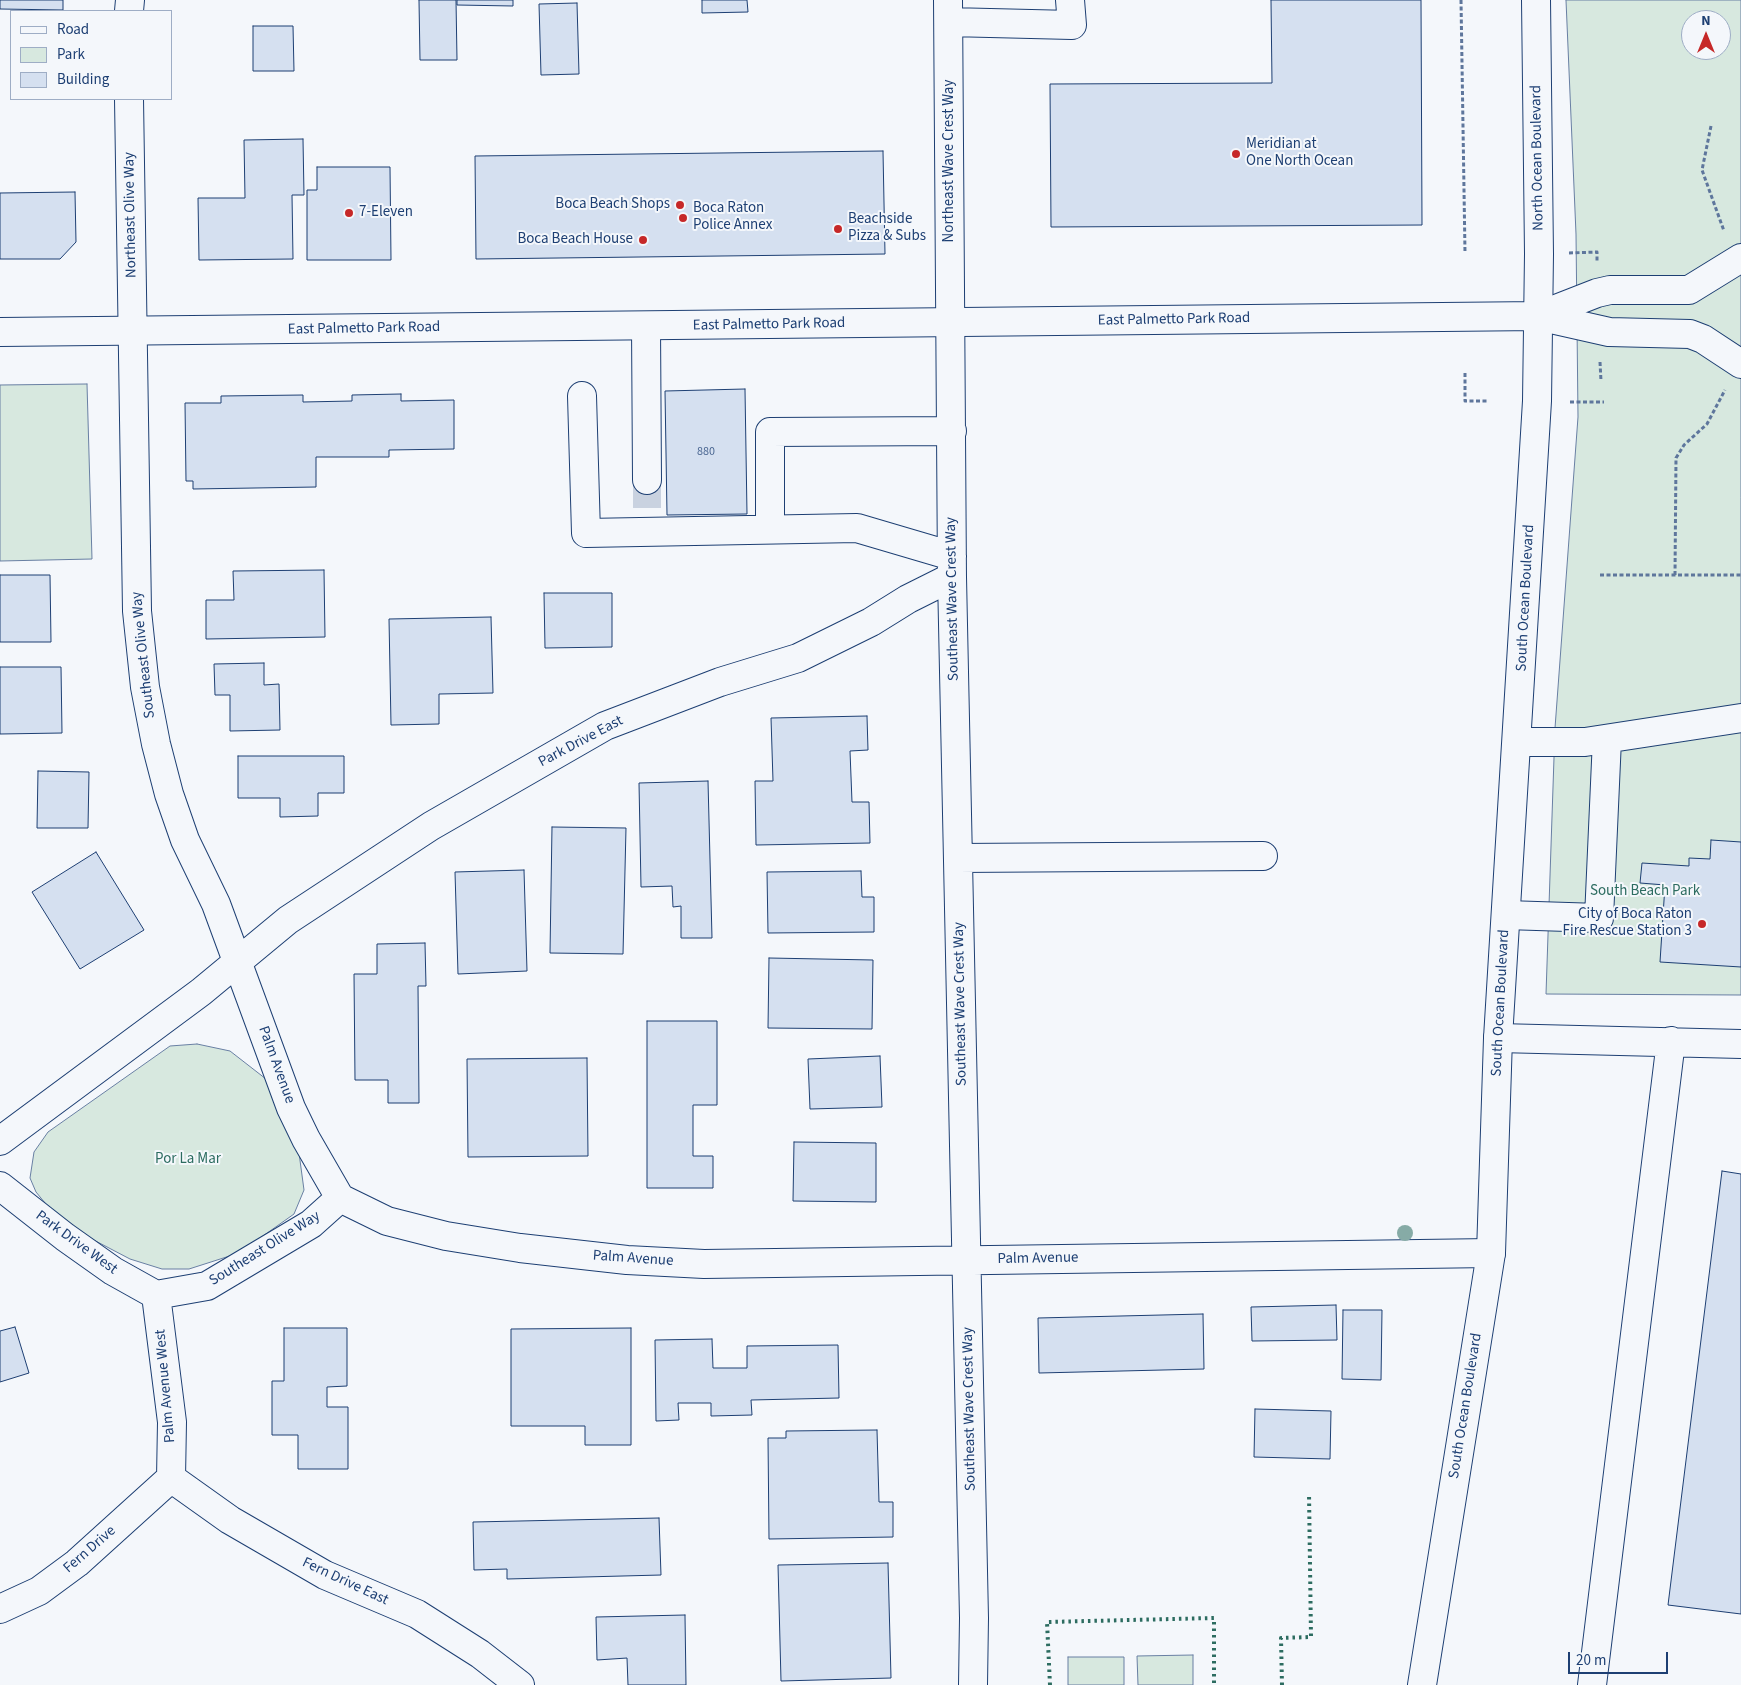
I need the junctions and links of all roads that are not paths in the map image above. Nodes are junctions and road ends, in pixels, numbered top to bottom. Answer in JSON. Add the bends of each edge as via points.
{"nodes":[{"id":1,"x":1070,"y":0,"type":"edge"},
{"id":2,"x":1536,"y":0,"type":"edge"},
{"id":3,"x":949,"y":11,"type":"edge"},
{"id":4,"x":129,"y":100,"type":"edge"},
{"id":5,"x":1739,"y":260,"type":"edge"},
{"id":6,"x":1689,"y":290,"type":"junction"},
{"id":7,"x":1538,"y":316,"type":"junction"},
{"id":8,"x":951,"y":323,"type":"junction"},
{"id":9,"x":646,"y":326,"type":"junction"},
{"id":10,"x":132,"y":331,"type":"junction"},
{"id":11,"x":0,"y":332,"type":"edge"},
{"id":12,"x":1690,"y":334,"type":"junction"},
{"id":13,"x":1739,"y":363,"type":"edge"},
{"id":14,"x":582,"y":396,"type":"dead end"},
{"id":15,"x":952,"y":431,"type":"junction"},
{"id":16,"x":647,"y":480,"type":"tunnel mouth"},
{"id":17,"x":770,"y":529,"type":"junction"},
{"id":18,"x":952,"y":566,"type":"junction"},
{"id":19,"x":1741,"y":718,"type":"edge"},
{"id":20,"x":1608,"y":739,"type":"junction"},
{"id":21,"x":1517,"y":742,"type":"junction"},
{"id":22,"x":1263,"y":856,"type":"dead end"},
{"id":23,"x":958,"y":858,"type":"junction"},
{"id":24,"x":1506,"y":914,"type":"junction"},
{"id":25,"x":238,"y":962,"type":"junction"},
{"id":26,"x":1498,"y":1038,"type":"junction"},
{"id":27,"x":1671,"y":1042,"type":"junction"},
{"id":28,"x":1741,"y":1044,"type":"edge"},
{"id":29,"x":0,"y":1141,"type":"edge"},
{"id":30,"x":0,"y":1186,"type":"edge"},
{"id":31,"x":340,"y":1198,"type":"junction"},
{"id":32,"x":1490,"y":1253,"type":"junction"},
{"id":33,"x":966,"y":1260,"type":"junction"},
{"id":34,"x":156,"y":1295,"type":"junction"},
{"id":35,"x":171,"y":1478,"type":"junction"},
{"id":36,"x":0,"y":1609,"type":"edge"},
{"id":37,"x":520,"y":1685,"type":"edge"},
{"id":38,"x":972,"y":1685,"type":"edge"},
{"id":39,"x":1422,"y":1685,"type":"edge"},
{"id":40,"x":1592,"y":1685,"type":"edge"}],
"edges":[{"from":1,"to":3,"type":"street","via":[[1072,25]]},
{"from":2,"to":7,"type":"street","name":"North Ocean Boulevard"},
{"from":3,"to":8,"type":"street","name":"Northeast Wave Crest Way"},
{"from":4,"to":10,"type":"street","name":"Northeast Olive Way"},
{"from":5,"to":6,"type":"street"},
{"from":6,"to":7,"type":"street","via":[[1597,292]]},
{"from":6,"to":12,"type":"street","via":[[1680,310]]},
{"from":7,"to":8,"type":"street","name":"East Palmetto Park Road"},
{"from":7,"to":12,"type":"street","via":[[1610,332]]},
{"from":7,"to":21,"type":"street","name":"South Ocean Boulevard","via":[[1537,401]]},
{"from":8,"to":9,"type":"street","name":"East Palmetto Park Road"},
{"from":8,"to":15,"type":"street","name":"Southeast Wave Crest Way"},
{"from":9,"to":10,"type":"street","name":"East Palmetto Park Road"},
{"from":9,"to":16,"type":"street"},
{"from":10,"to":11,"type":"street","name":"East Palmetto Park Road"},
{"from":10,"to":25,"type":"street","name":"Southeast Olive Way","via":[[137,611],[145,687],[169,794],[185,840],[216,904]]},
{"from":12,"to":13,"type":"street"},
{"from":14,"to":17,"type":"street","via":[[586,533],[647,526]]},
{"from":15,"to":17,"type":"street","via":[[770,432]]},
{"from":15,"to":18,"type":"street","name":"Southeast Wave Crest Way"},
{"from":17,"to":18,"type":"street","via":[[857,528]]},
{"from":18,"to":23,"type":"street","name":"Southeast Wave Crest Way"},
{"from":18,"to":25,"type":"street","name":"Park Drive East","via":[[872,622],[798,658],[720,682],[605,726],[432,826],[288,920]]},
{"from":19,"to":20,"type":"street"},
{"from":20,"to":21,"type":"street"},
{"from":20,"to":24,"type":"street","via":[[1599,918]]},
{"from":21,"to":24,"type":"street","name":"South Ocean Boulevard"},
{"from":22,"to":23,"type":"street"},
{"from":23,"to":33,"type":"street","name":"Southeast Wave Crest Way"},
{"from":24,"to":26,"type":"street","name":"South Ocean Boulevard"},
{"from":25,"to":29,"type":"street"},
{"from":25,"to":31,"type":"street","name":"Palm Avenue","via":[[290,1108]]},
{"from":26,"to":27,"type":"street"},
{"from":26,"to":32,"type":"street","name":"South Ocean Boulevard"},
{"from":27,"to":28,"type":"street"},
{"from":27,"to":40,"type":"street"},
{"from":30,"to":34,"type":"street","name":"Park Drive West","via":[[113,1272]]},
{"from":31,"to":33,"type":"street","name":"Palm Avenue","via":[[387,1221],[446,1236],[627,1260],[704,1264]]},
{"from":31,"to":34,"type":"street","name":"Southeast Olive Way","via":[[311,1224],[207,1286]]},
{"from":32,"to":33,"type":"street","name":"Palm Avenue"},
{"from":32,"to":39,"type":"street","name":"South Ocean Boulevard"},
{"from":33,"to":38,"type":"street","name":"Southeast Wave Crest Way","via":[[974,1618]]},
{"from":34,"to":35,"type":"street","name":"Palm Avenue West","via":[[172,1422]]},
{"from":35,"to":36,"type":"street","name":"Fern Drive","via":[[77,1563],[39,1590]]},
{"from":35,"to":37,"type":"street","name":"Fern Drive East","via":[[230,1520],[325,1575],[417,1614],[480,1654]]}]}
